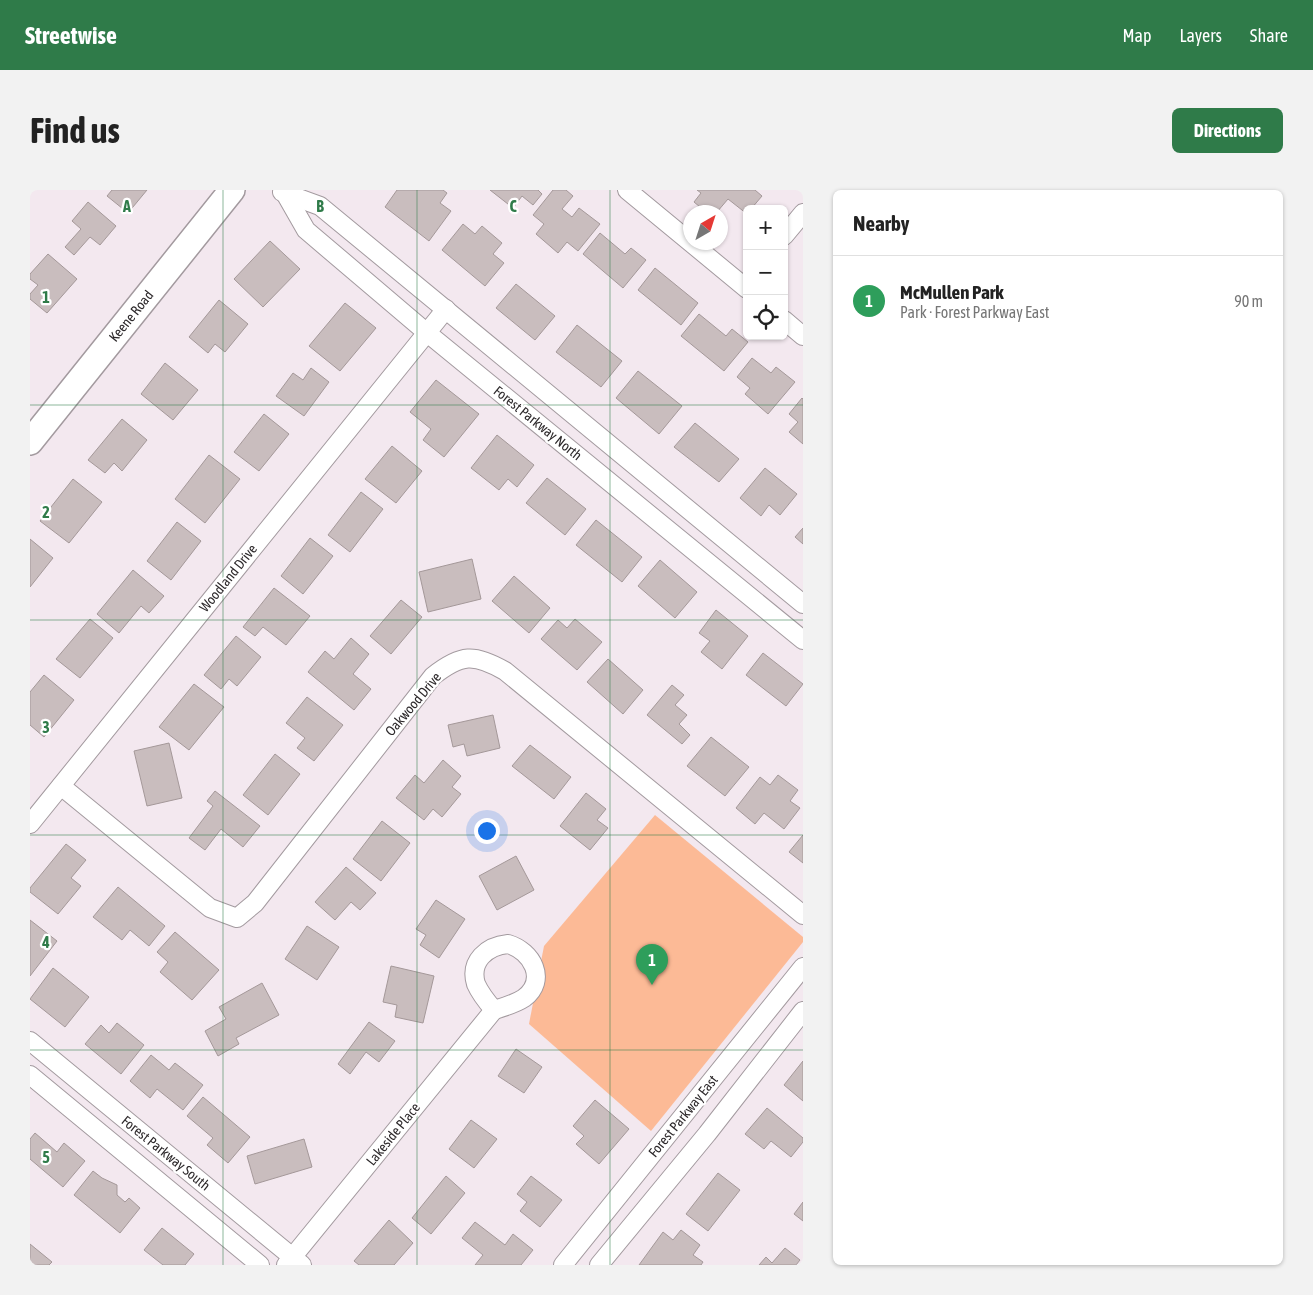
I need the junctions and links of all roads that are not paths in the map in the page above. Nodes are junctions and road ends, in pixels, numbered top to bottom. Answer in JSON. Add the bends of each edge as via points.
{"nodes":[{"id":1,"x":232,"y":190,"type":"edge"},
{"id":2,"x":626,"y":190,"type":"edge"},
{"id":3,"x":283,"y":192,"type":"edge"},
{"id":4,"x":803,"y":213,"type":"edge"},
{"id":5,"x":788,"y":231,"type":"edge"},
{"id":6,"x":743,"y":285,"type":"edge"},
{"id":7,"x":446,"y":309,"type":"junction"},
{"id":8,"x":788,"y":323,"type":"edge"},
{"id":9,"x":426,"y":332,"type":"junction"},
{"id":10,"x":803,"y":336,"type":"edge"},
{"id":11,"x":30,"y":442,"type":"edge"},
{"id":12,"x":803,"y":604,"type":"edge"},
{"id":13,"x":803,"y":640,"type":"edge"},
{"id":14,"x":61,"y":786,"type":"junction"},
{"id":15,"x":30,"y":824,"type":"edge"},
{"id":16,"x":803,"y":915,"type":"edge"},
{"id":17,"x":803,"y":967,"type":"edge"},
{"id":18,"x":494,"y":1010,"type":"dead end"},
{"id":19,"x":803,"y":1011,"type":"edge"},
{"id":20,"x":30,"y":1041,"type":"edge"},
{"id":21,"x":30,"y":1075,"type":"edge"},
{"id":22,"x":293,"y":1262,"type":"edge"},
{"id":23,"x":260,"y":1265,"type":"edge"},
{"id":24,"x":563,"y":1265,"type":"edge"},
{"id":25,"x":599,"y":1265,"type":"edge"}],
"edges":[{"from":1,"to":11,"type":"main road","name":"Keene Road"},
{"from":2,"to":6,"type":"street"},
{"from":3,"to":7,"type":"street","name":"Forest Parkway North","via":[[320,206]]},
{"from":3,"to":9,"type":"street","name":"Forest Parkway North","via":[[306,230]]},
{"from":4,"to":5,"type":"street"},
{"from":7,"to":9,"type":"street","name":"Woodland Drive"},
{"from":7,"to":12,"type":"street","name":"Forest Parkway North"},
{"from":8,"to":10,"type":"street"},
{"from":9,"to":13,"type":"street","name":"Forest Parkway North"},
{"from":9,"to":14,"type":"street","name":"Woodland Drive"},
{"from":14,"to":15,"type":"street","name":"Woodland Drive"},
{"from":14,"to":16,"type":"street","name":"Oakwood Drive","via":[[210,908],[237,918],[255,903],[433,676],[466,657],[486,660],[505,671]]},
{"from":17,"to":24,"type":"street","name":"Forest Parkway East"},
{"from":18,"to":22,"type":"street","name":"Lakeside Place"},
{"from":19,"to":25,"type":"street"},
{"from":20,"to":22,"type":"street","name":"Forest Parkway South"},
{"from":21,"to":23,"type":"street","name":"Forest Parkway South"}]}
